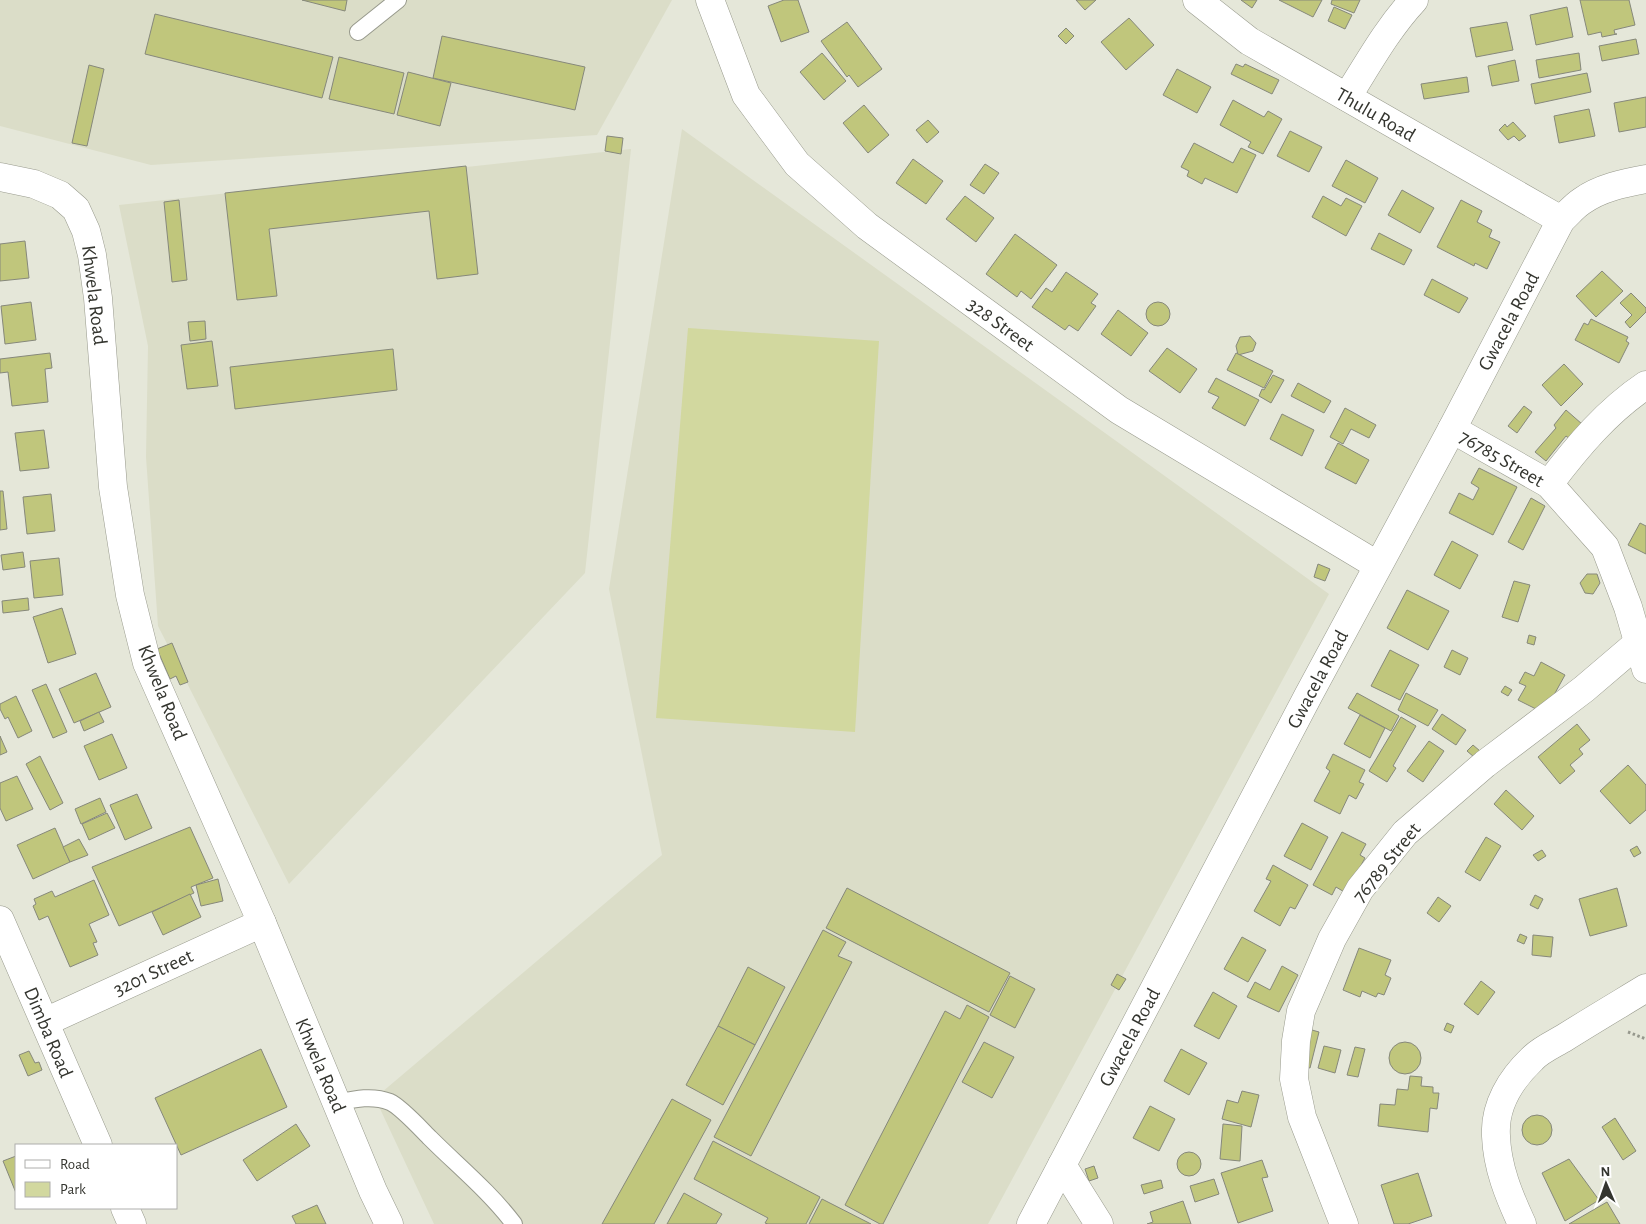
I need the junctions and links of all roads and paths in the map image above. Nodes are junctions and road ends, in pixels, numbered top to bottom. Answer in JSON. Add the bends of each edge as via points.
{"nodes":[{"id":1,"x":398,"y":0,"type":"edge"},
{"id":2,"x":710,"y":0,"type":"edge"},
{"id":3,"x":1197,"y":0,"type":"edge"},
{"id":4,"x":1414,"y":0,"type":"edge"},
{"id":5,"x":358,"y":32,"type":"dead end"},
{"id":6,"x":1347,"y":97,"type":"junction"},
{"id":7,"x":0,"y":177,"type":"edge"},
{"id":8,"x":1646,"y":179,"type":"edge"},
{"id":9,"x":1561,"y":220,"type":"junction"},
{"id":10,"x":1646,"y":385,"type":"edge"},
{"id":11,"x":1452,"y":429,"type":"junction"},
{"id":12,"x":1549,"y":484,"type":"junction"},
{"id":13,"x":1378,"y":565,"type":"junction"},
{"id":14,"x":1638,"y":643,"type":"junction"},
{"id":15,"x":1646,"y":669,"type":"edge"},
{"id":16,"x":0,"y":920,"type":"edge"},
{"id":17,"x":262,"y":923,"type":"junction"},
{"id":18,"x":1646,"y":988,"type":"edge"},
{"id":19,"x":45,"y":1022,"type":"junction"},
{"id":20,"x":337,"y":1103,"type":"junction"},
{"id":21,"x":98,"y":1144,"type":"edge"},
{"id":22,"x":1062,"y":1165,"type":"junction"},
{"id":23,"x":125,"y":1209,"type":"edge"},
{"id":24,"x":132,"y":1224,"type":"edge"},
{"id":25,"x":389,"y":1224,"type":"edge"},
{"id":26,"x":514,"y":1224,"type":"edge"},
{"id":27,"x":1031,"y":1224,"type":"edge"},
{"id":28,"x":1099,"y":1224,"type":"edge"},
{"id":29,"x":1344,"y":1224,"type":"edge"},
{"id":30,"x":1522,"y":1224,"type":"edge"}],
"edges":[{"from":1,"to":5,"type":"lane"},
{"from":2,"to":13,"type":"street","name":"328 Street","via":[[746,96],[797,164],[867,226],[1119,410]]},
{"from":3,"to":6,"type":"street","name":"Thulu Road","via":[[1250,41]]},
{"from":4,"to":6,"type":"street","via":[[1381,42]]},
{"from":6,"to":9,"type":"street","name":"Thulu Road"},
{"from":7,"to":17,"type":"street","name":"Khwela Road","via":[[34,184],[60,195],[76,209],[86,231],[98,298],[113,487],[130,595],[147,663]]},
{"from":8,"to":9,"type":"street","name":"Gwacela Road","via":[[1594,193]]},
{"from":9,"to":11,"type":"street","name":"Gwacela Road"},
{"from":10,"to":12,"type":"street","via":[[1591,432]]},
{"from":11,"to":12,"type":"street","name":"76785 Street"},
{"from":11,"to":13,"type":"street","name":"Gwacela Road"},
{"from":12,"to":14,"type":"street","name":"76785 Street","via":[[1605,548]]},
{"from":13,"to":22,"type":"street","name":"Gwacela Road"},
{"from":14,"to":15,"type":"street","name":"76785 Street"},
{"from":14,"to":29,"type":"street","name":"76789 Street","via":[[1584,689],[1485,764],[1405,834],[1360,889],[1332,939],[1301,1011],[1294,1079],[1302,1117]]},
{"from":16,"to":19,"type":"street","name":"Dimba Road"},
{"from":17,"to":19,"type":"street","name":"3201 Street"},
{"from":17,"to":20,"type":"street","name":"Khwela Road"},
{"from":18,"to":30,"type":"street","via":[[1533,1058],[1512,1082],[1500,1106],[1495,1135],[1501,1170]]},
{"from":19,"to":21,"type":"street","name":"Dimba Road"},
{"from":20,"to":25,"type":"street","name":"Khwela Road"},
{"from":20,"to":26,"type":"lane","via":[[362,1098],[392,1103]]},
{"from":22,"to":27,"type":"street","name":"Gwacela Road"},
{"from":22,"to":28,"type":"street"},
{"from":23,"to":24,"type":"street"}]}
